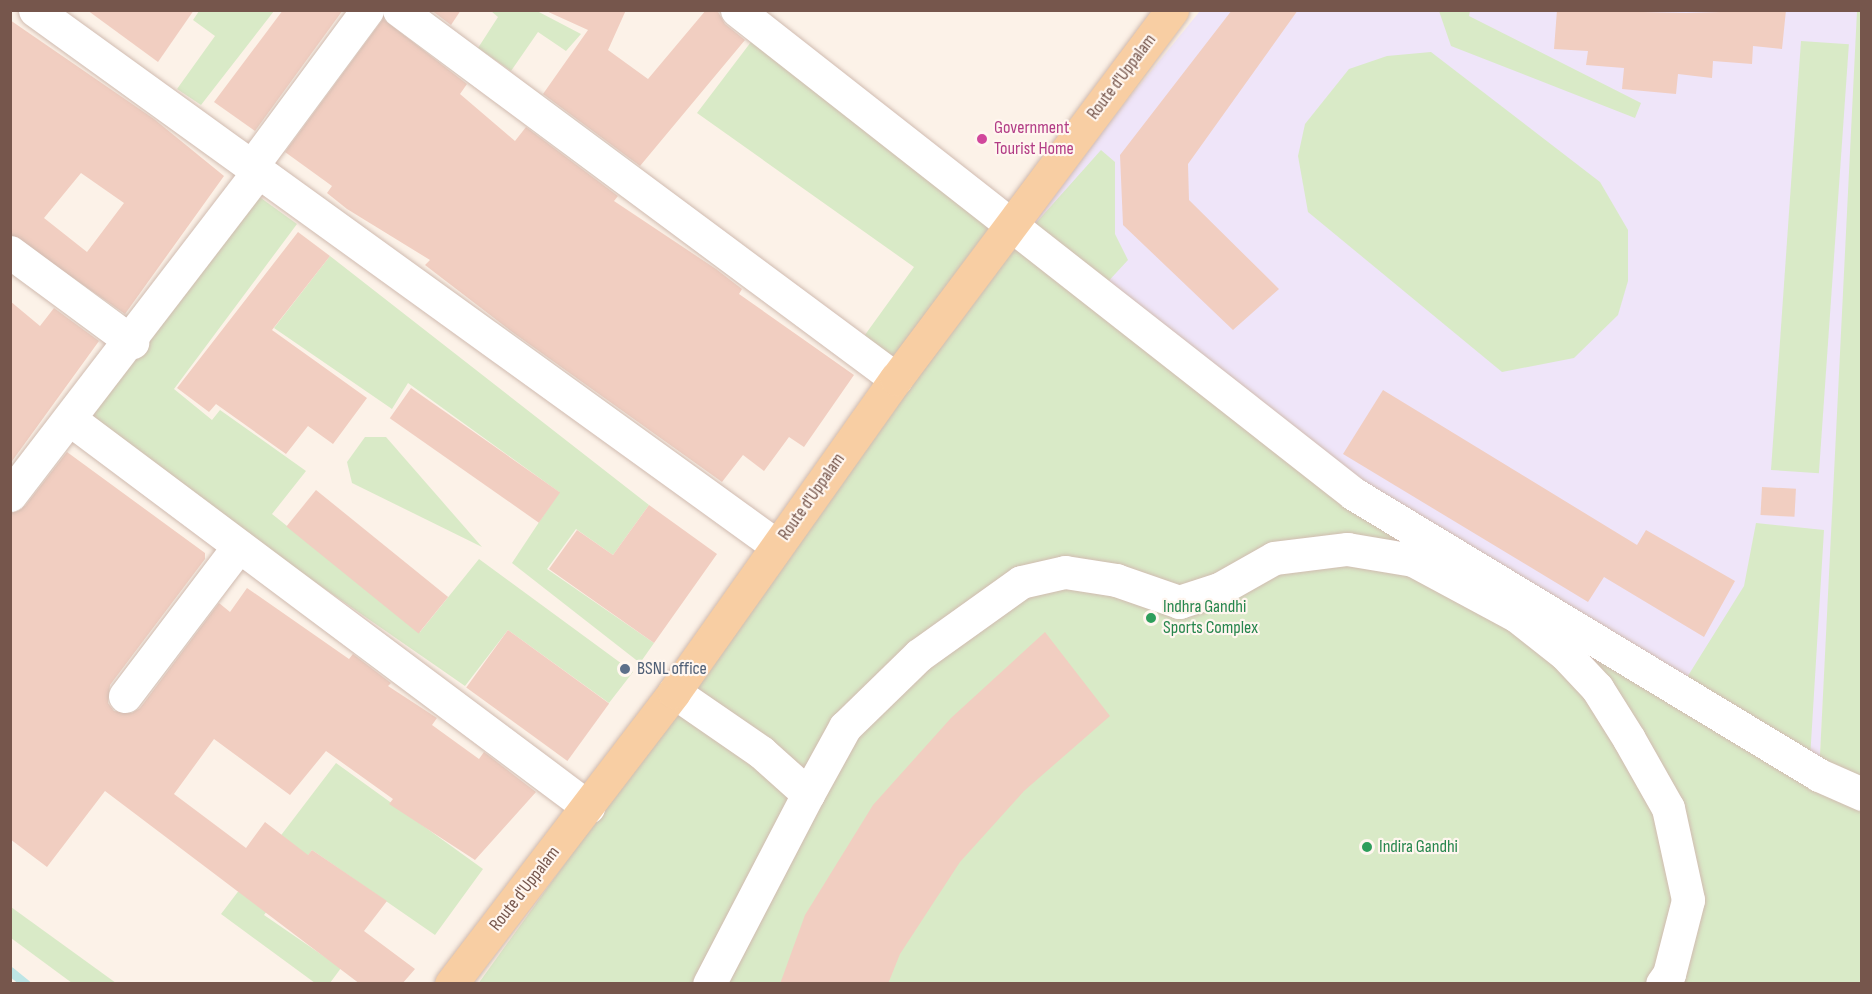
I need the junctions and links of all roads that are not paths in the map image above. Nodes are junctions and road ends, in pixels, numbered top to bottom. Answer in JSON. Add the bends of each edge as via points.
{"nodes":[{"id":1,"x":35,"y":10,"type":"edge"},
{"id":2,"x":366,"y":10,"type":"edge"},
{"id":3,"x":399,"y":10,"type":"edge"},
{"id":4,"x":737,"y":10,"type":"edge"},
{"id":5,"x":1172,"y":10,"type":"edge"},
{"id":6,"x":254,"y":170,"type":"junction"},
{"id":7,"x":1011,"y":225,"type":"junction"},
{"id":8,"x":10,"y":252,"type":"edge"},
{"id":9,"x":132,"y":342,"type":"junction"},
{"id":10,"x":896,"y":379,"type":"junction"},
{"id":11,"x":71,"y":420,"type":"junction"},
{"id":12,"x":10,"y":495,"type":"edge"},
{"id":13,"x":239,"y":546,"type":"junction"},
{"id":14,"x":777,"y":546,"type":"junction"},
{"id":15,"x":674,"y":692,"type":"junction"},
{"id":16,"x":125,"y":696,"type":"dead end"},
{"id":17,"x":808,"y":794,"type":"junction"},
{"id":18,"x":1862,"y":794,"type":"edge"},
{"id":19,"x":588,"y":807,"type":"junction"},
{"id":20,"x":451,"y":984,"type":"edge"},
{"id":21,"x":709,"y":984,"type":"edge"},
{"id":22,"x":1662,"y":984,"type":"edge"}],
"edges":[{"from":1,"to":6,"type":"street"},
{"from":2,"to":6,"type":"street"},
{"from":3,"to":10,"type":"street"},
{"from":4,"to":7,"type":"street"},
{"from":5,"to":7,"type":"main road","name":"Route d'Uppalam"},
{"from":6,"to":9,"type":"street"},
{"from":6,"to":14,"type":"street"},
{"from":7,"to":10,"type":"main road","name":"Route d'Uppalam"},
{"from":7,"to":18,"type":"street","via":[[1354,494],[1819,775]]},
{"from":8,"to":9,"type":"street"},
{"from":9,"to":11,"type":"street"},
{"from":10,"to":14,"type":"main road","name":"Route d'Uppalam"},
{"from":11,"to":12,"type":"street"},
{"from":11,"to":13,"type":"street"},
{"from":13,"to":16,"type":"street"},
{"from":13,"to":19,"type":"street"},
{"from":14,"to":15,"type":"main road","name":"Route d'Uppalam"},
{"from":15,"to":17,"type":"street","via":[[761,752]]},
{"from":15,"to":19,"type":"main road","name":"Route d'Uppalam"},
{"from":17,"to":21,"type":"street"},
{"from":17,"to":22,"type":"street","via":[[846,727],[919,654],[1021,582],[1065,572],[1116,580],[1179,602],[1219,589],[1274,558],[1347,549],[1413,560],[1516,616],[1565,654],[1597,688],[1629,739],[1668,808],[1688,900],[1669,974]]},
{"from":19,"to":20,"type":"main road","name":"Route d'Uppalam"}]}
